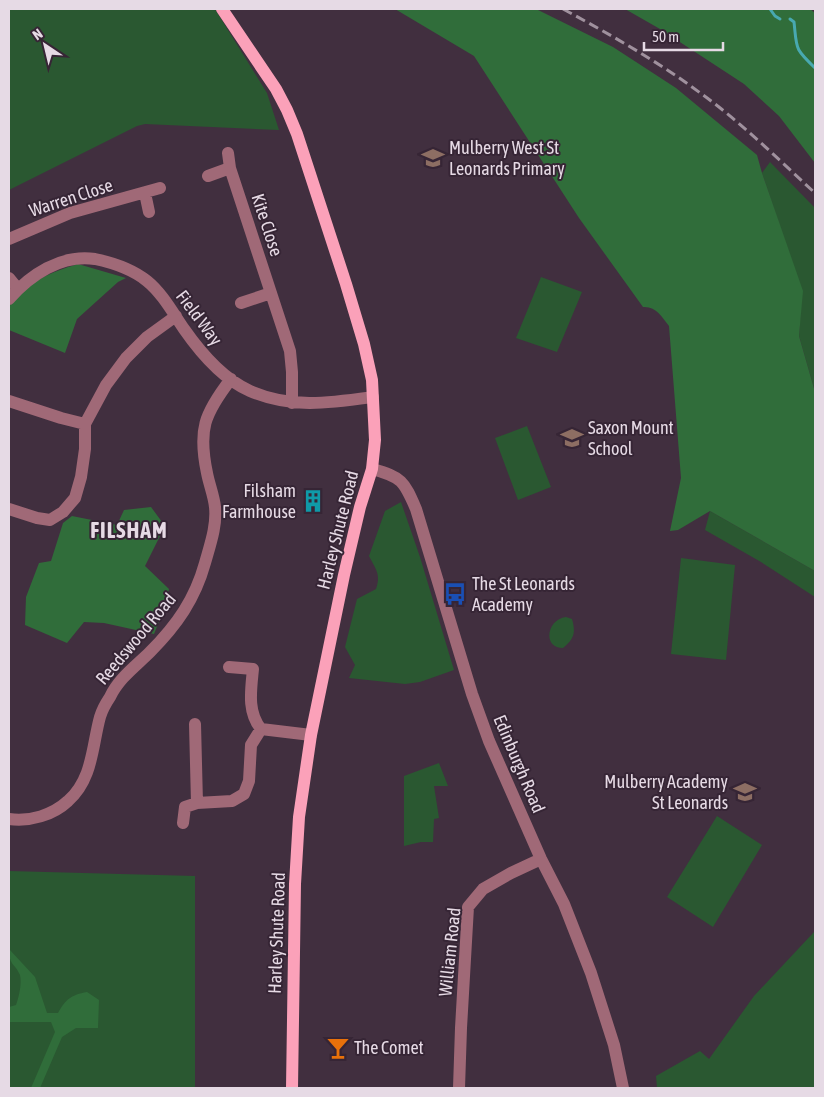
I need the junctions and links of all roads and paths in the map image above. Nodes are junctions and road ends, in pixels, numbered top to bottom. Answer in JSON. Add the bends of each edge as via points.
{"nodes":[{"id":1,"x":222,"y":9,"type":"edge"},
{"id":2,"x":228,"y":152,"type":"dead end"},
{"id":3,"x":230,"y":168,"type":"junction"},
{"id":4,"x":208,"y":176,"type":"dead end"},
{"id":5,"x":160,"y":188,"type":"dead end"},
{"id":6,"x":145,"y":193,"type":"junction"},
{"id":7,"x":148,"y":212,"type":"dead end"},
{"id":8,"x":9,"y":239,"type":"edge"},
{"id":9,"x":9,"y":278,"type":"edge"},
{"id":10,"x":18,"y":289,"type":"junction"},
{"id":11,"x":271,"y":293,"type":"junction"},
{"id":12,"x":9,"y":299,"type":"edge"},
{"id":13,"x":241,"y":303,"type":"dead end"},
{"id":14,"x":176,"y":316,"type":"junction"},
{"id":15,"x":231,"y":379,"type":"junction"},
{"id":16,"x":373,"y":397,"type":"junction"},
{"id":17,"x":9,"y":401,"type":"edge"},
{"id":18,"x":292,"y":403,"type":"junction"},
{"id":19,"x":85,"y":424,"type":"junction"},
{"id":20,"x":372,"y":470,"type":"junction"},
{"id":21,"x":9,"y":509,"type":"edge"},
{"id":22,"x":229,"y":667,"type":"dead end"},
{"id":23,"x":195,"y":724,"type":"dead end"},
{"id":24,"x":261,"y":729,"type":"junction"},
{"id":25,"x":311,"y":735,"type":"junction"},
{"id":26,"x":197,"y":803,"type":"junction"},
{"id":27,"x":9,"y":819,"type":"edge"},
{"id":28,"x":183,"y":823,"type":"dead end"},
{"id":29,"x":541,"y":859,"type":"junction"},
{"id":30,"x":292,"y":1088,"type":"edge"},
{"id":31,"x":459,"y":1088,"type":"edge"},
{"id":32,"x":623,"y":1088,"type":"edge"}],
"edges":[{"from":1,"to":16,"type":"main road","name":"Harley Shute Road","via":[[276,89],[297,134],[358,327],[372,380]]},
{"from":2,"to":3,"type":"street","name":"Kite Close"},
{"from":3,"to":4,"type":"street"},
{"from":3,"to":11,"type":"street","name":"Kite Close"},
{"from":5,"to":6,"type":"street","name":"Warren Close"},
{"from":6,"to":7,"type":"street"},
{"from":6,"to":8,"type":"street","name":"Warren Close","via":[[70,213]]},
{"from":9,"to":10,"type":"street"},
{"from":10,"to":12,"type":"street","name":"Field Way"},
{"from":10,"to":14,"type":"street","name":"Field Way","via":[[55,264],[87,258],[135,272],[149,282]]},
{"from":11,"to":13,"type":"street"},
{"from":11,"to":18,"type":"street","name":"Kite Close","via":[[290,351]]},
{"from":14,"to":15,"type":"street","name":"Field Way","via":[[198,347]]},
{"from":14,"to":19,"type":"street","via":[[147,337],[126,358],[106,385]]},
{"from":15,"to":18,"type":"street","name":"Field Way","via":[[249,391]]},
{"from":15,"to":27,"type":"street","name":"Reedswood Road","via":[[204,425],[202,444],[215,507],[214,529],[190,603],[176,623],[123,677],[111,694],[100,717],[84,781],[68,801],[45,816],[19,821]]},
{"from":16,"to":18,"type":"street","name":"Field Way"},
{"from":16,"to":20,"type":"main road","name":"Harley Shute Road","via":[[376,440]]},
{"from":17,"to":19,"type":"street"},
{"from":19,"to":21,"type":"street","via":[[81,476],[75,498],[63,512],[50,520]]},
{"from":20,"to":25,"type":"main road","name":"Harley Shute Road","via":[[344,575]]},
{"from":20,"to":29,"type":"street","name":"Edinburgh Road","via":[[400,479],[407,488],[472,694]]},
{"from":22,"to":24,"type":"street","via":[[253,669],[252,715]]},
{"from":23,"to":26,"type":"street"},
{"from":24,"to":25,"type":"street"},
{"from":24,"to":26,"type":"street","via":[[251,745],[249,781],[244,794],[232,801]]},
{"from":25,"to":30,"type":"main road","name":"Harley Shute Road","via":[[299,817],[295,884]]},
{"from":26,"to":28,"type":"street","via":[[185,806]]},
{"from":29,"to":31,"type":"street","name":"William Road","via":[[482,889],[468,907]]},
{"from":29,"to":32,"type":"street","name":"Edinburgh Road","via":[[564,904],[591,973],[614,1044]]}]}
